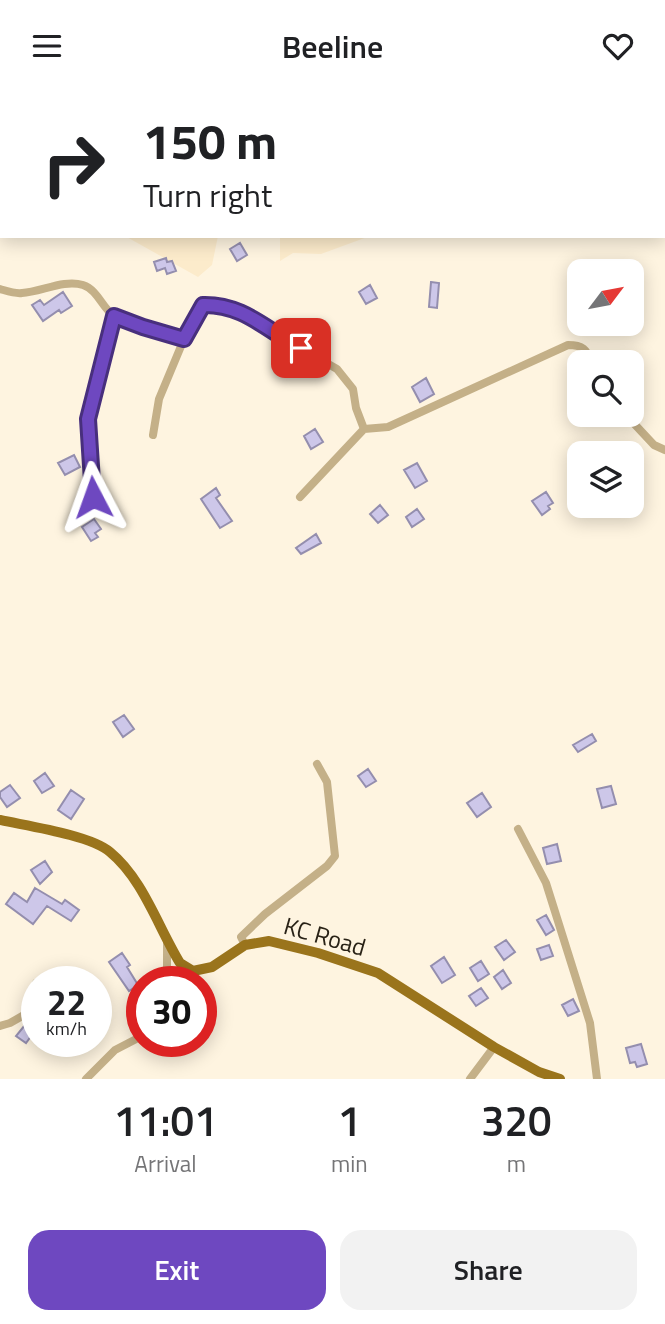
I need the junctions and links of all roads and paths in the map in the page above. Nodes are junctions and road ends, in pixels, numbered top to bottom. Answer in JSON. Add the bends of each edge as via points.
{"nodes":[{"id":1,"x":0,"y":289,"type":"edge"},
{"id":2,"x":114,"y":316,"type":"junction"},
{"id":3,"x":184,"y":339,"type":"junction"},
{"id":4,"x":586,"y":350,"type":"edge"},
{"id":5,"x":637,"y":427,"type":"edge"},
{"id":6,"x":364,"y":429,"type":"junction"},
{"id":7,"x":153,"y":435,"type":"dead end"},
{"id":8,"x":665,"y":450,"type":"edge"},
{"id":9,"x":300,"y":496,"type":"dead end"},
{"id":10,"x":93,"y":497,"type":"dead end"},
{"id":11,"x":317,"y":764,"type":"dead end"},
{"id":12,"x":0,"y":820,"type":"edge"},
{"id":13,"x":518,"y":829,"type":"dead end"},
{"id":14,"x":167,"y":941,"type":"junction"},
{"id":15,"x":245,"y":945,"type":"junction"},
{"id":16,"x":167,"y":966,"type":"edge"},
{"id":17,"x":21,"y":1017,"type":"edge"},
{"id":18,"x":0,"y":1025,"type":"edge"},
{"id":19,"x":126,"y":1044,"type":"edge"},
{"id":20,"x":494,"y":1047,"type":"junction"},
{"id":21,"x":86,"y":1079,"type":"edge"},
{"id":22,"x":470,"y":1079,"type":"edge"},
{"id":23,"x":560,"y":1079,"type":"edge"},
{"id":24,"x":597,"y":1079,"type":"edge"}],
"edges":[{"from":1,"to":2,"type":"street","via":[[19,294],[82,284]]},
{"from":2,"to":3,"type":"street"},
{"from":2,"to":10,"type":"street","via":[[88,419]]},
{"from":3,"to":6,"type":"street","via":[[203,305],[242,312],[337,369],[353,389]]},
{"from":3,"to":7,"type":"street","via":[[159,399]]},
{"from":4,"to":6,"type":"street","via":[[568,345],[388,427]]},
{"from":5,"to":8,"type":"street"},
{"from":6,"to":9,"type":"street"},
{"from":11,"to":15,"type":"street","via":[[327,782],[335,856],[241,937]]},
{"from":12,"to":14,"type":"main road","name":"KC Road","via":[[109,851],[135,882]]},
{"from":13,"to":24,"type":"street","via":[[546,883],[590,1023]]},
{"from":14,"to":15,"type":"main road","name":"KC Road","via":[[180,963],[193,971],[212,967]]},
{"from":14,"to":16,"type":"street"},
{"from":15,"to":20,"type":"main road","name":"KC Road","via":[[269,941],[378,973]]},
{"from":17,"to":18,"type":"street"},
{"from":19,"to":21,"type":"street"},
{"from":20,"to":22,"type":"street"},
{"from":20,"to":23,"type":"main road","name":"KC Road"}]}
